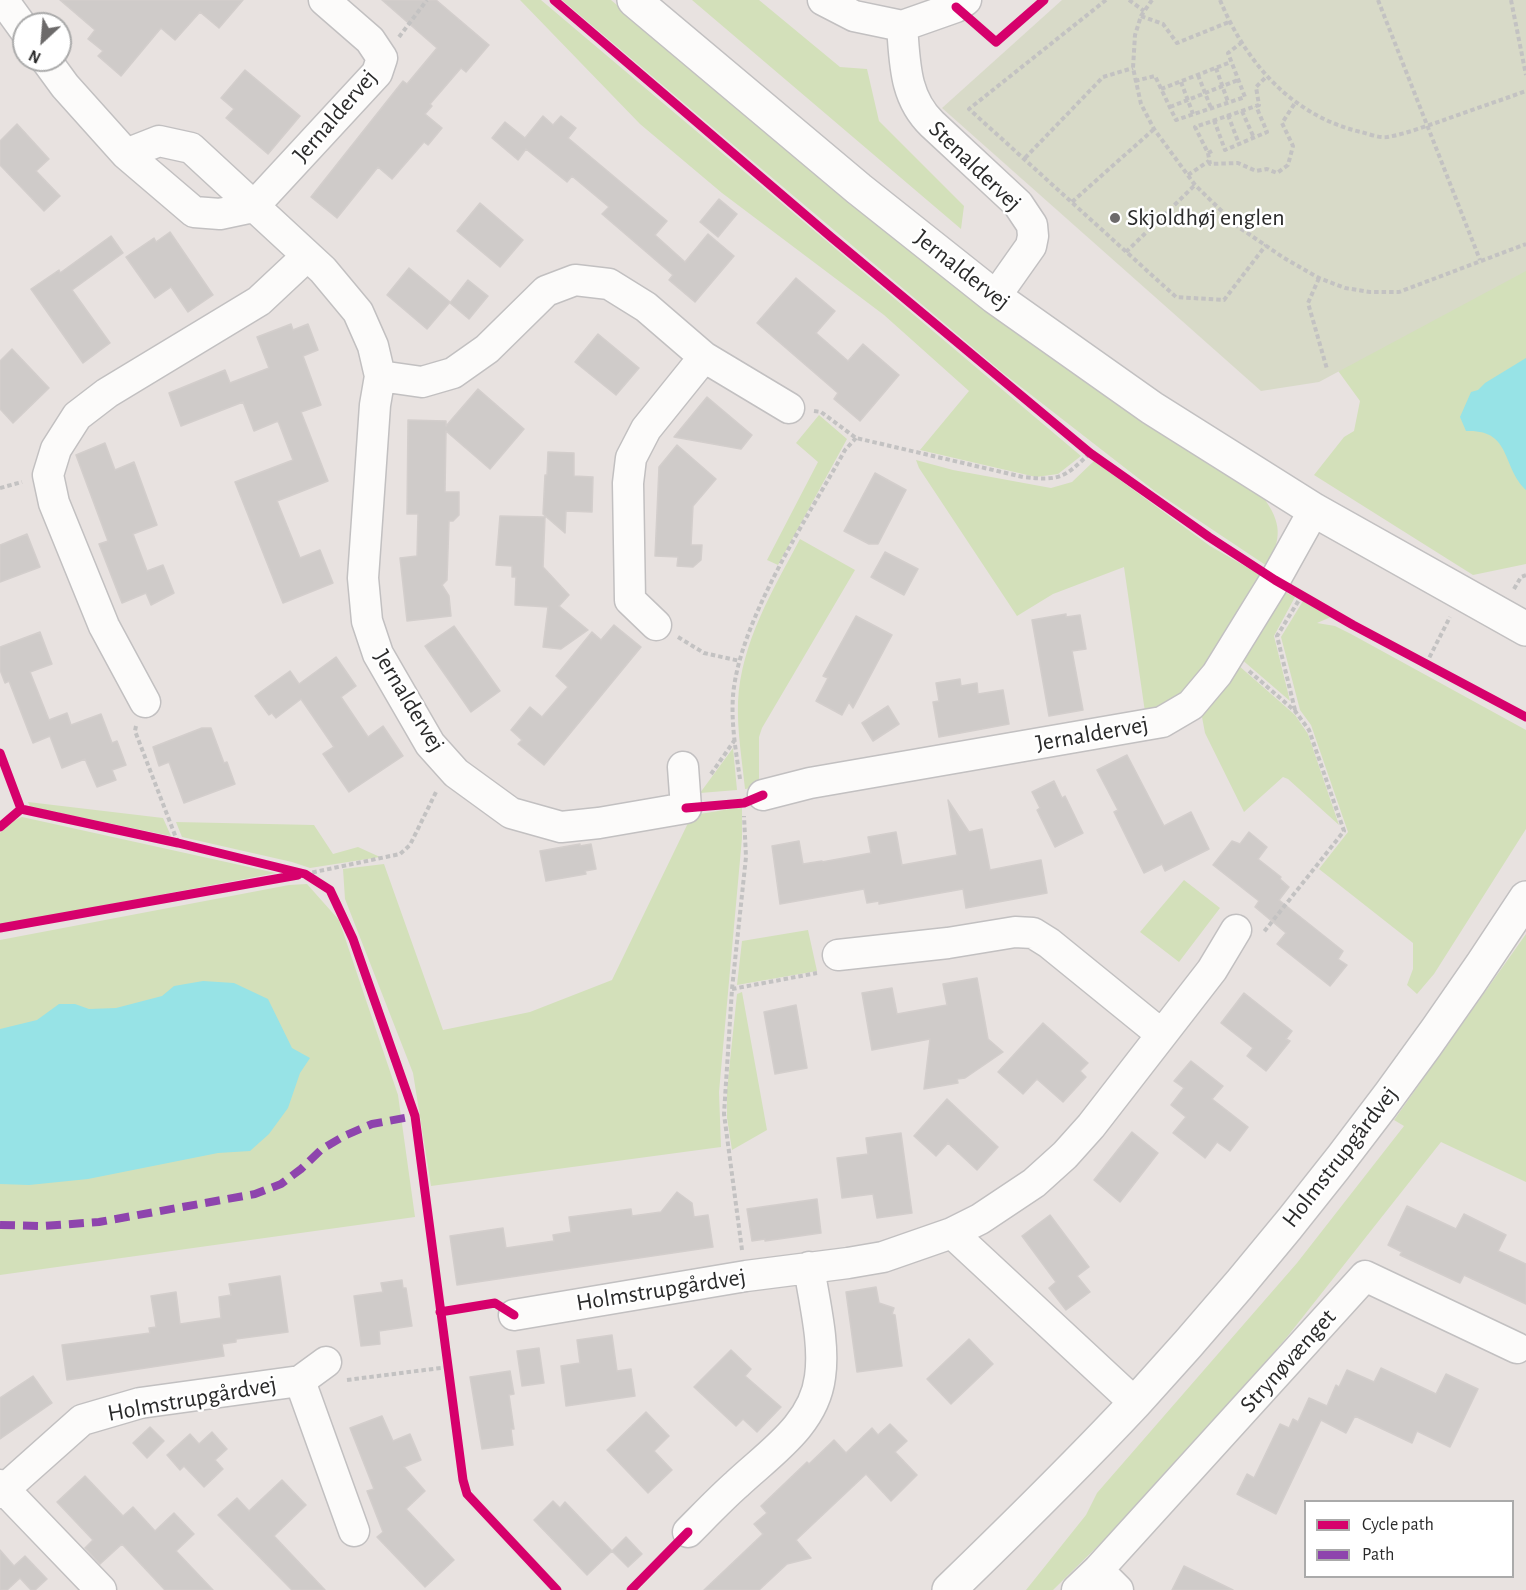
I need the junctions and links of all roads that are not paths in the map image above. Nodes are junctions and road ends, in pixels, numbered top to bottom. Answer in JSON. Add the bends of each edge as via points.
{"nodes":[{"id":1,"x":3,"y":0,"type":"edge"},
{"id":2,"x":324,"y":0,"type":"edge"},
{"id":3,"x":634,"y":0,"type":"edge"},
{"id":4,"x":823,"y":0,"type":"edge"},
{"id":5,"x":966,"y":0,"type":"edge"},
{"id":6,"x":12,"y":12,"type":"edge"},
{"id":7,"x":902,"y":26,"type":"junction"},
{"id":8,"x":55,"y":72,"type":"edge"},
{"id":9,"x":126,"y":154,"type":"junction"},
{"id":10,"x":253,"y":207,"type":"junction"},
{"id":11,"x":306,"y":256,"type":"junction"},
{"id":12,"x":995,"y":297,"type":"junction"},
{"id":13,"x":704,"y":357,"type":"junction"},
{"id":14,"x":380,"y":376,"type":"junction"},
{"id":15,"x":789,"y":408,"type":"road end"},
{"id":16,"x":1314,"y":510,"type":"junction"},
{"id":17,"x":656,"y":625,"type":"dead end"},
{"id":18,"x":1526,"y":629,"type":"edge"},
{"id":19,"x":145,"y":702,"type":"road end"},
{"id":20,"x":683,"y":767,"type":"dead end"},
{"id":21,"x":753,"y":799,"type":"road end"},
{"id":22,"x":1526,"y":897,"type":"edge"},
{"id":23,"x":1236,"y":930,"type":"road end"},
{"id":24,"x":838,"y":955,"type":"road end"},
{"id":25,"x":1161,"y":1034,"type":"junction"},
{"id":26,"x":952,"y":1233,"type":"junction"},
{"id":27,"x":809,"y":1267,"type":"junction"},
{"id":28,"x":514,"y":1315,"type":"dead end"},
{"id":29,"x":1517,"y":1348,"type":"dead end"},
{"id":30,"x":326,"y":1362,"type":"road end"},
{"id":31,"x":300,"y":1381,"type":"junction"},
{"id":32,"x":1135,"y":1402,"type":"junction"},
{"id":33,"x":1,"y":1489,"type":"edge"},
{"id":34,"x":354,"y":1531,"type":"dead end"},
{"id":35,"x":687,"y":1532,"type":"dead end"},
{"id":36,"x":1108,"y":1580,"type":"edge"},
{"id":37,"x":101,"y":1590,"type":"edge"},
{"id":38,"x":950,"y":1590,"type":"edge"},
{"id":39,"x":1077,"y":1590,"type":"edge"}],
"edges":[{"from":1,"to":6,"type":"street"},
{"from":2,"to":10,"type":"street","name":"Jernaldervej","via":[[370,39],[382,58],[377,73]]},
{"from":3,"to":12,"type":"street","name":"Jernaldervej","via":[[859,189]]},
{"from":4,"to":7,"type":"street","via":[[854,16]]},
{"from":5,"to":7,"type":"street","via":[[956,8]]},
{"from":7,"to":12,"type":"street","name":"Stenaldervej","via":[[908,83],[920,111],[1018,204],[1032,225],[1031,246]]},
{"from":8,"to":9,"type":"street"},
{"from":9,"to":10,"type":"street","via":[[194,213],[220,214]]},
{"from":9,"to":10,"type":"street","name":"Jernaldervej","via":[[159,141],[191,148]]},
{"from":10,"to":11,"type":"street","name":"Jernaldervej"},
{"from":11,"to":14,"type":"street","name":"Jernaldervej","via":[[358,312],[373,346]]},
{"from":11,"to":19,"type":"street","via":[[259,301],[92,404],[77,416],[56,449],[48,475],[54,503],[104,626]]},
{"from":12,"to":16,"type":"street","name":"Jernaldervej","via":[[1152,408]]},
{"from":13,"to":14,"type":"street","via":[[646,307],[609,284],[575,280],[546,291],[487,349],[453,373],[422,382]]},
{"from":13,"to":15,"type":"street"},
{"from":13,"to":17,"type":"street","via":[[646,429],[631,458],[630,600]]},
{"from":14,"to":20,"type":"street","name":"Jernaldervej","via":[[363,578],[367,621],[378,654],[430,744],[456,773],[511,813],[561,827],[686,808]]},
{"from":16,"to":18,"type":"street","name":"Jernaldervej"},
{"from":16,"to":21,"type":"street","name":"Jernaldervej","via":[[1230,655],[1191,705],[1162,722],[810,783]]},
{"from":22,"to":32,"type":"street","name":"Holmstrupgårdvej","via":[[1468,985],[1355,1140],[1228,1296]]},
{"from":23,"to":25,"type":"street","name":"Holmstrupgårdvej","via":[[1212,970]]},
{"from":24,"to":25,"type":"street","via":[[948,944],[1015,932],[1033,933]]},
{"from":25,"to":26,"type":"street","name":"Holmstrupgårdvej","via":[[1065,1155],[1008,1201]]},
{"from":26,"to":27,"type":"street","name":"Holmstrupgårdvej","via":[[883,1257]]},
{"from":26,"to":32,"type":"street"},
{"from":27,"to":28,"type":"street","name":"Holmstrupgårdvej"},
{"from":27,"to":35,"type":"street","via":[[821,1353],[818,1392],[800,1424]]},
{"from":29,"to":36,"type":"street","name":"Strynøvænget","via":[[1365,1276]]},
{"from":30,"to":31,"type":"street","name":"Holmstrupgårdvej"},
{"from":31,"to":33,"type":"street","name":"Holmstrupgårdvej","via":[[140,1403],[82,1420]]},
{"from":31,"to":34,"type":"street","name":"Holmstrupgårdvej"},
{"from":32,"to":38,"type":"street","name":"Holmstrupgårdvej"},
{"from":33,"to":37,"type":"street","name":"Holmstrupgårdvej"},
{"from":36,"to":39,"type":"street","name":"Strynøvænget"}]}
